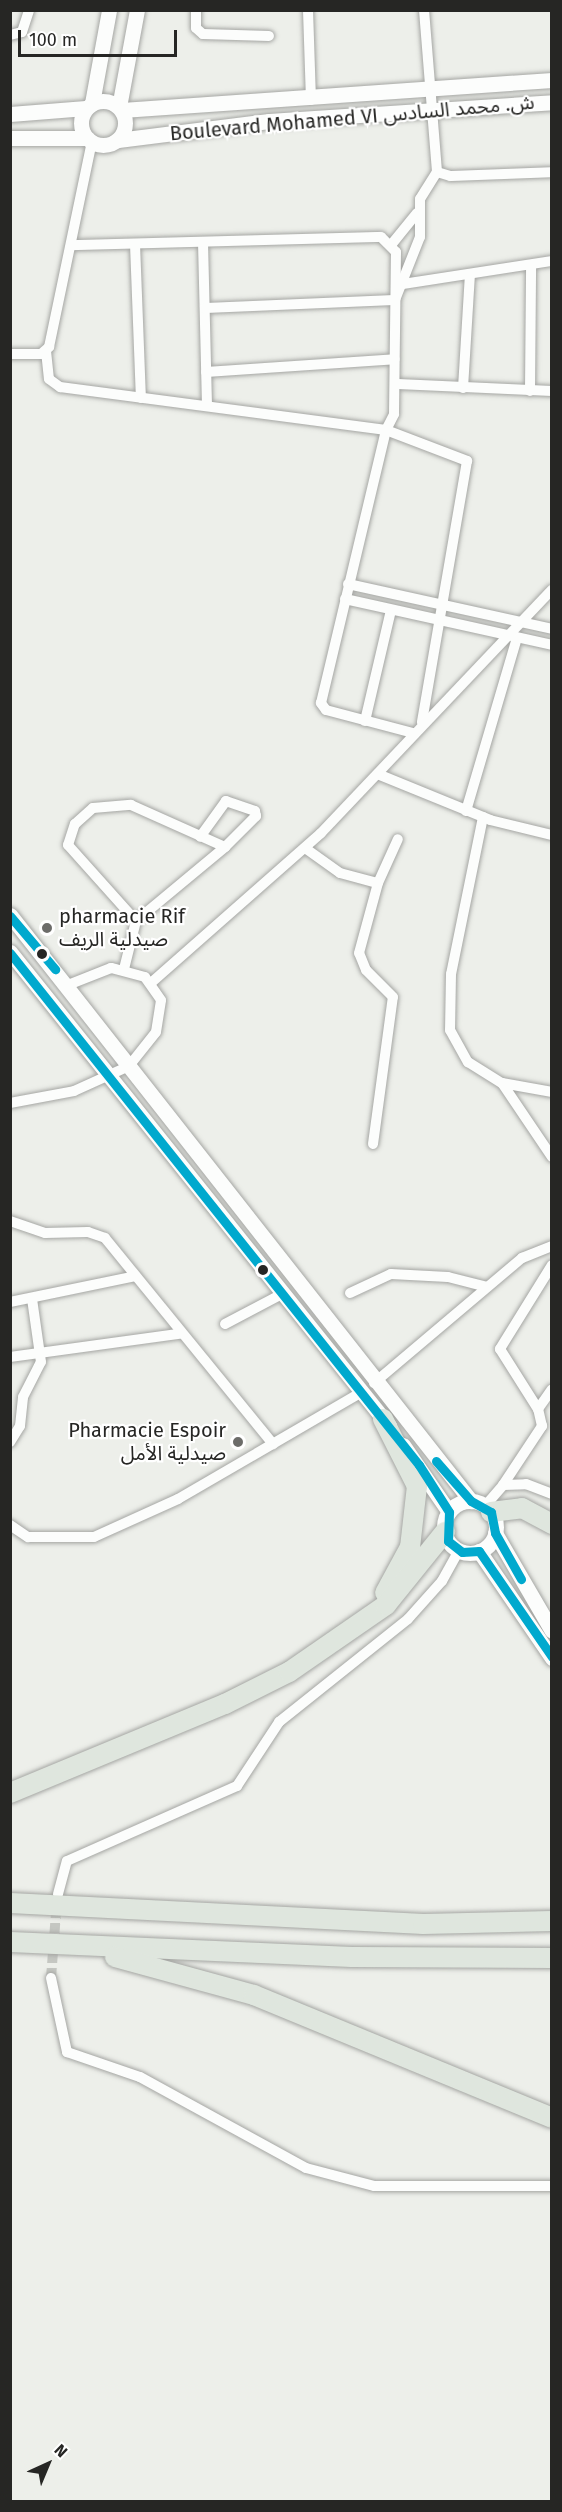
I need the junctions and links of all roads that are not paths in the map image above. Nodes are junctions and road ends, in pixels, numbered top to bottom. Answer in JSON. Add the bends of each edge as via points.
{"nodes":[{"id":1,"x":29,"y":10,"type":"edge"},
{"id":2,"x":109,"y":10,"type":"edge"},
{"id":3,"x":138,"y":10,"type":"edge"},
{"id":4,"x":196,"y":10,"type":"edge"},
{"id":5,"x":308,"y":10,"type":"edge"},
{"id":6,"x":424,"y":10,"type":"edge"},
{"id":7,"x":10,"y":35,"type":"edge"},
{"id":8,"x":268,"y":36,"type":"dead end"},
{"id":9,"x":552,"y":80,"type":"edge"},
{"id":10,"x":428,"y":90,"type":"junction"},
{"id":11,"x":311,"y":100,"type":"junction"},
{"id":12,"x":552,"y":102,"type":"edge"},
{"id":13,"x":89,"y":106,"type":"junction"},
{"id":14,"x":120,"y":108,"type":"junction"},
{"id":15,"x":431,"y":111,"type":"junction"},
{"id":16,"x":10,"y":114,"type":"edge"},
{"id":17,"x":10,"y":138,"type":"edge"},
{"id":18,"x":89,"y":140,"type":"junction"},
{"id":19,"x":118,"y":140,"type":"junction"},
{"id":20,"x":437,"y":172,"type":"junction"},
{"id":21,"x":552,"y":172,"type":"edge"},
{"id":22,"x":418,"y":213,"type":"junction"},
{"id":23,"x":203,"y":242,"type":"junction"},
{"id":24,"x":135,"y":244,"type":"junction"},
{"id":25,"x":74,"y":245,"type":"junction"},
{"id":26,"x":391,"y":245,"type":"junction"},
{"id":27,"x":552,"y":261,"type":"edge"},
{"id":28,"x":531,"y":265,"type":"junction"},
{"id":29,"x":470,"y":274,"type":"junction"},
{"id":30,"x":403,"y":284,"type":"junction"},
{"id":31,"x":395,"y":300,"type":"junction"},
{"id":32,"x":205,"y":308,"type":"junction"},
{"id":33,"x":46,"y":351,"type":"junction"},
{"id":34,"x":10,"y":354,"type":"edge"},
{"id":35,"x":395,"y":359,"type":"junction"},
{"id":36,"x":206,"y":372,"type":"junction"},
{"id":37,"x":398,"y":384,"type":"junction"},
{"id":38,"x":463,"y":388,"type":"junction"},
{"id":39,"x":530,"y":391,"type":"junction"},
{"id":40,"x":552,"y":391,"type":"edge"},
{"id":41,"x":141,"y":398,"type":"junction"},
{"id":42,"x":207,"y":406,"type":"junction"},
{"id":43,"x":386,"y":430,"type":"junction"},
{"id":44,"x":348,"y":584,"type":"junction"},
{"id":45,"x":552,"y":590,"type":"edge"},
{"id":46,"x":345,"y":599,"type":"junction"},
{"id":47,"x":442,"y":607,"type":"junction"},
{"id":48,"x":391,"y":610,"type":"junction"},
{"id":49,"x":439,"y":622,"type":"junction"},
{"id":50,"x":516,"y":623,"type":"junction"},
{"id":51,"x":552,"y":629,"type":"edge"},
{"id":52,"x":502,"y":636,"type":"junction"},
{"id":53,"x":517,"y":638,"type":"junction"},
{"id":54,"x":552,"y":645,"type":"edge"},
{"id":55,"x":365,"y":721,"type":"junction"},
{"id":56,"x":422,"y":722,"type":"junction"},
{"id":57,"x":413,"y":733,"type":"junction"},
{"id":58,"x":380,"y":775,"type":"junction"},
{"id":59,"x":466,"y":811,"type":"junction"},
{"id":60,"x":483,"y":817,"type":"junction"},
{"id":61,"x":552,"y":835,"type":"edge"},
{"id":62,"x":200,"y":837,"type":"junction"},
{"id":63,"x":398,"y":839,"type":"dead end"},
{"id":64,"x":225,"y":848,"type":"junction"},
{"id":65,"x":305,"y":848,"type":"junction"},
{"id":66,"x":378,"y":883,"type":"junction"},
{"id":67,"x":10,"y":915,"type":"edge"},
{"id":68,"x":136,"y":921,"type":"junction"},
{"id":69,"x":10,"y":952,"type":"edge"},
{"id":70,"x":124,"y":969,"type":"junction"},
{"id":71,"x":152,"y":982,"type":"junction"},
{"id":72,"x":68,"y":985,"type":"junction"},
{"id":73,"x":129,"y":1066,"type":"junction"},
{"id":74,"x":104,"y":1075,"type":"junction"},
{"id":75,"x":502,"y":1083,"type":"junction"},
{"id":76,"x":552,"y":1092,"type":"edge"},
{"id":77,"x":10,"y":1103,"type":"edge"},
{"id":78,"x":373,"y":1144,"type":"dead end"},
{"id":79,"x":552,"y":1157,"type":"edge"},
{"id":80,"x":10,"y":1221,"type":"edge"},
{"id":81,"x":552,"y":1246,"type":"edge"},
{"id":82,"x":552,"y":1265,"type":"edge"},
{"id":83,"x":135,"y":1276,"type":"junction"},
{"id":84,"x":487,"y":1287,"type":"junction"},
{"id":85,"x":350,"y":1293,"type":"dead end"},
{"id":86,"x":280,"y":1295,"type":"junction"},
{"id":87,"x":32,"y":1299,"type":"junction"},
{"id":88,"x":10,"y":1302,"type":"edge"},
{"id":89,"x":225,"y":1324,"type":"dead end"},
{"id":90,"x":179,"y":1334,"type":"junction"},
{"id":91,"x":41,"y":1352,"type":"junction"},
{"id":92,"x":10,"y":1357,"type":"edge"},
{"id":93,"x":368,"y":1387,"type":"junction"},
{"id":94,"x":552,"y":1389,"type":"edge"},
{"id":95,"x":538,"y":1409,"type":"junction"},
{"id":96,"x":383,"y":1419,"type":"junction"},
{"id":97,"x":10,"y":1442,"type":"edge"},
{"id":98,"x":273,"y":1444,"type":"junction"},
{"id":99,"x":503,"y":1485,"type":"junction"},
{"id":100,"x":552,"y":1494,"type":"edge"},
{"id":101,"x":482,"y":1506,"type":"junction"},
{"id":102,"x":449,"y":1512,"type":"junction"},
{"id":103,"x":552,"y":1524,"type":"edge"},
{"id":104,"x":10,"y":1525,"type":"edge"},
{"id":105,"x":445,"y":1532,"type":"junction"},
{"id":106,"x":495,"y":1533,"type":"junction"},
{"id":107,"x":459,"y":1550,"type":"junction"},
{"id":108,"x":479,"y":1551,"type":"junction"},
{"id":109,"x":357,"y":1627,"type":"junction"},
{"id":110,"x":552,"y":1631,"type":"edge"},
{"id":111,"x":552,"y":1658,"type":"edge"},
{"id":112,"x":10,"y":1793,"type":"edge"},
{"id":113,"x":58,"y":1894,"type":"tunnel mouth"},
{"id":114,"x":10,"y":1903,"type":"edge"},
{"id":115,"x":552,"y":1921,"type":"edge"},
{"id":116,"x":10,"y":1942,"type":"edge"},
{"id":117,"x":86,"y":1949,"type":"junction"},
{"id":118,"x":552,"y":1958,"type":"edge"},
{"id":119,"x":51,"y":1978,"type":"tunnel mouth"},
{"id":120,"x":552,"y":2118,"type":"edge"},
{"id":121,"x":552,"y":2186,"type":"edge"}],
"edges":[{"from":1,"to":7,"type":"street","via":[[22,32]]},
{"from":2,"to":13,"type":"street"},
{"from":3,"to":14,"type":"street"},
{"from":4,"to":8,"type":"street","via":[[196,28],[203,34]]},
{"from":5,"to":11,"type":"street"},
{"from":6,"to":10,"type":"street"},
{"from":9,"to":10,"type":"street","name":"Boulevard Mohamed VI ش. محمد السادس"},
{"from":10,"to":11,"type":"street","name":"Boulevard Mohamed VI ش. محمد السادس"},
{"from":10,"to":15,"type":"street"},
{"from":11,"to":14,"type":"street","name":"Boulevard Mohamed VI ش. محمد السادس"},
{"from":12,"to":15,"type":"street","name":"Boulevard Mohamed VI ش. محمد السادس"},
{"from":13,"to":14,"type":"street","via":[[106,100]]},
{"from":13,"to":16,"type":"street"},
{"from":13,"to":18,"type":"street","via":[[81,126]]},
{"from":14,"to":19,"type":"street","via":[[124,131]]},
{"from":15,"to":19,"type":"street","name":"Boulevard Mohamed VI ش. محمد السادس","via":[[269,121]]},
{"from":15,"to":20,"type":"street"},
{"from":17,"to":18,"type":"street"},
{"from":18,"to":19,"type":"street"},
{"from":18,"to":25,"type":"street"},
{"from":20,"to":21,"type":"street","via":[[450,176]]},
{"from":20,"to":22,"type":"street","via":[[425,185]]},
{"from":22,"to":26,"type":"street","via":[[405,236]]},
{"from":22,"to":30,"type":"street","via":[[420,237]]},
{"from":23,"to":24,"type":"street"},
{"from":23,"to":26,"type":"street","via":[[381,237]]},
{"from":23,"to":32,"type":"street"},
{"from":24,"to":25,"type":"street"},
{"from":24,"to":41,"type":"street"},
{"from":25,"to":33,"type":"street"},
{"from":26,"to":31,"type":"street"},
{"from":27,"to":28,"type":"street"},
{"from":28,"to":29,"type":"street"},
{"from":28,"to":39,"type":"street"},
{"from":29,"to":30,"type":"street"},
{"from":29,"to":38,"type":"street"},
{"from":30,"to":31,"type":"street"},
{"from":31,"to":32,"type":"street"},
{"from":31,"to":35,"type":"street"},
{"from":32,"to":36,"type":"street"},
{"from":33,"to":34,"type":"street"},
{"from":33,"to":41,"type":"street","via":[[49,379],[60,387]]},
{"from":35,"to":36,"type":"street"},
{"from":35,"to":37,"type":"street"},
{"from":36,"to":42,"type":"street"},
{"from":37,"to":38,"type":"street"},
{"from":37,"to":43,"type":"street"},
{"from":38,"to":39,"type":"street"},
{"from":39,"to":40,"type":"street"},
{"from":41,"to":42,"type":"street"},
{"from":42,"to":43,"type":"street"},
{"from":43,"to":44,"type":"street"},
{"from":43,"to":47,"type":"street","via":[[467,460]]},
{"from":44,"to":46,"type":"street"},
{"from":44,"to":47,"type":"street"},
{"from":45,"to":50,"type":"street"},
{"from":46,"to":48,"type":"street"},
{"from":46,"to":55,"type":"street","via":[[321,703],[326,710]]},
{"from":47,"to":49,"type":"street"},
{"from":47,"to":50,"type":"street"},
{"from":48,"to":49,"type":"street"},
{"from":48,"to":55,"type":"street"},
{"from":49,"to":52,"type":"street"},
{"from":49,"to":56,"type":"street"},
{"from":50,"to":51,"type":"street"},
{"from":50,"to":52,"type":"street"},
{"from":52,"to":53,"type":"street"},
{"from":52,"to":56,"type":"street"},
{"from":53,"to":54,"type":"street"},
{"from":53,"to":59,"type":"street"},
{"from":55,"to":57,"type":"street"},
{"from":56,"to":57,"type":"street"},
{"from":57,"to":58,"type":"street"},
{"from":58,"to":59,"type":"street"},
{"from":58,"to":65,"type":"street"},
{"from":59,"to":60,"type":"street"},
{"from":60,"to":61,"type":"street"},
{"from":60,"to":75,"type":"street","via":[[459,925],[448,1016],[457,1048],[468,1062]]},
{"from":62,"to":64,"type":"street"},
{"from":62,"to":64,"type":"street","via":[[226,801],[252,808],[256,816]]},
{"from":62,"to":68,"type":"street","via":[[131,805],[93,808],[75,824],[68,845]]},
{"from":63,"to":66,"type":"street"},
{"from":64,"to":68,"type":"street"},
{"from":65,"to":66,"type":"street","via":[[339,873]]},
{"from":65,"to":71,"type":"street"},
{"from":66,"to":78,"type":"street","via":[[359,953],[366,970],[393,997]]},
{"from":67,"to":72,"type":"street"},
{"from":68,"to":70,"type":"street"},
{"from":69,"to":74,"type":"street"},
{"from":70,"to":71,"type":"street"},
{"from":70,"to":72,"type":"street","via":[[111,968]]},
{"from":71,"to":73,"type":"street","via":[[160,1000],[160,1022]]},
{"from":72,"to":73,"type":"street"},
{"from":73,"to":74,"type":"street"},
{"from":73,"to":93,"type":"street"},
{"from":74,"to":77,"type":"street","via":[[74,1091]]},
{"from":74,"to":86,"type":"street"},
{"from":75,"to":76,"type":"street"},
{"from":75,"to":79,"type":"street"},
{"from":80,"to":83,"type":"street","via":[[59,1236],[97,1233]]},
{"from":81,"to":84,"type":"street","via":[[522,1258]]},
{"from":82,"to":95,"type":"street","via":[[500,1349]]},
{"from":83,"to":87,"type":"street"},
{"from":83,"to":90,"type":"street"},
{"from":84,"to":85,"type":"street","via":[[448,1276],[391,1274]]},
{"from":84,"to":93,"type":"street"},
{"from":86,"to":89,"type":"street"},
{"from":86,"to":93,"type":"street"},
{"from":87,"to":88,"type":"street"},
{"from":87,"to":91,"type":"street"},
{"from":90,"to":91,"type":"street"},
{"from":90,"to":98,"type":"street"},
{"from":91,"to":92,"type":"street"},
{"from":91,"to":97,"type":"street"},
{"from":93,"to":96,"type":"street"},
{"from":93,"to":98,"type":"street"},
{"from":93,"to":101,"type":"street"},
{"from":94,"to":95,"type":"street"},
{"from":95,"to":99,"type":"street","via":[[542,1426]]},
{"from":96,"to":102,"type":"street"},
{"from":96,"to":109,"type":"highway","via":[[417,1485],[415,1528],[390,1586]]},
{"from":98,"to":104,"type":"street","via":[[149,1514],[94,1537],[28,1537]]},
{"from":99,"to":100,"type":"street","via":[[526,1484]]},
{"from":99,"to":101,"type":"street"},
{"from":101,"to":102,"type":"street"},
{"from":101,"to":103,"type":"highway","via":[[522,1508]]},
{"from":101,"to":106,"type":"street"},
{"from":102,"to":105,"type":"street"},
{"from":105,"to":107,"type":"street"},
{"from":105,"to":109,"type":"highway","via":[[407,1582]]},
{"from":106,"to":108,"type":"street"},
{"from":106,"to":110,"type":"street"},
{"from":107,"to":108,"type":"street"},
{"from":107,"to":113,"type":"street","via":[[442,1581],[408,1619],[279,1722],[237,1786],[67,1861]]},
{"from":108,"to":111,"type":"street"},
{"from":109,"to":112,"type":"highway","via":[[289,1672],[225,1704]]},
{"from":114,"to":115,"type":"highway","via":[[423,1924]]},
{"from":116,"to":117,"type":"highway"},
{"from":117,"to":118,"type":"highway"},
{"from":117,"to":120,"type":"highway","via":[[254,1995]]},
{"from":119,"to":121,"type":"street","via":[[67,2052],[140,2077],[306,2168],[374,2186]]}]}
